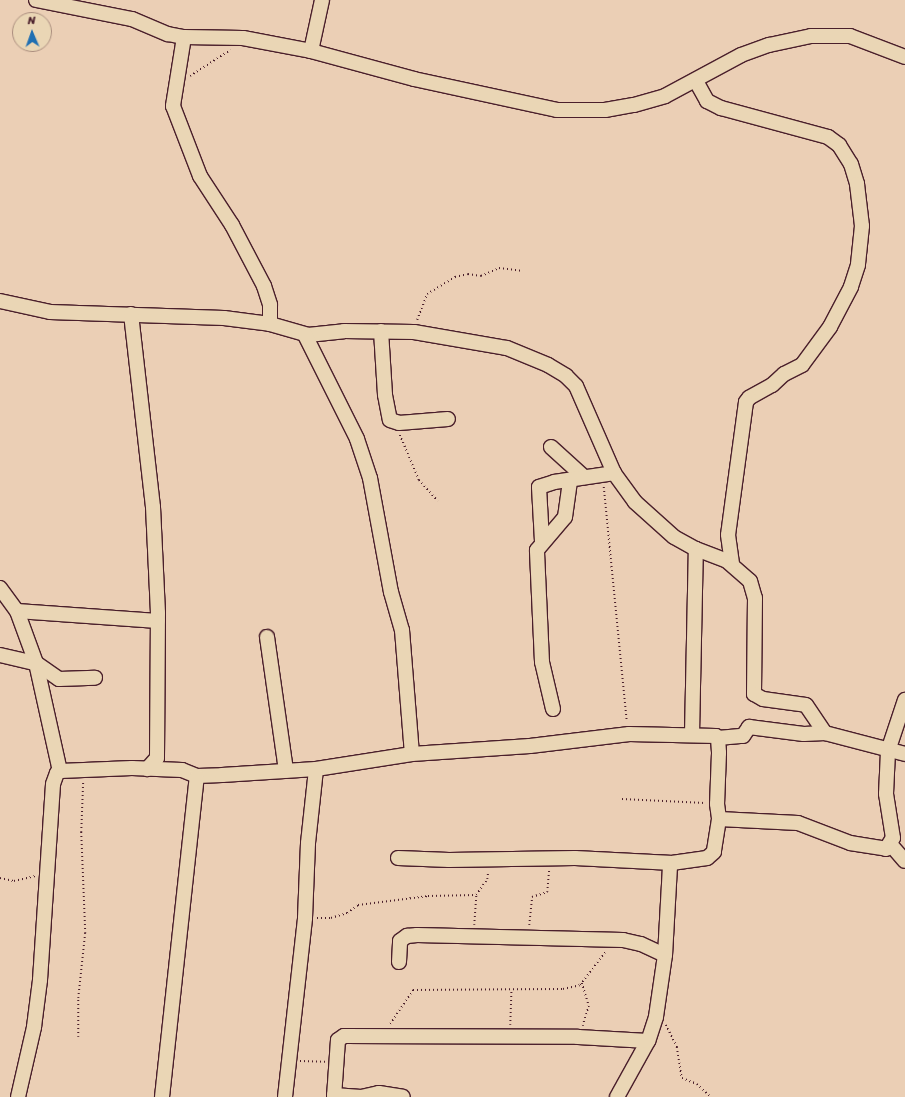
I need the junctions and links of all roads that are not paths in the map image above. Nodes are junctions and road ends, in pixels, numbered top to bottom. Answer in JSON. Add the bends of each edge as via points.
{"nodes":[{"id":1,"x":36,"y":0,"type":"edge"},
{"id":2,"x":322,"y":0,"type":"edge"},
{"id":3,"x":184,"y":37,"type":"junction"},
{"id":4,"x":311,"y":51,"type":"junction"},
{"id":5,"x":905,"y":56,"type":"edge"},
{"id":6,"x":696,"y":81,"type":"junction"},
{"id":7,"x":0,"y":301,"type":"edge"},
{"id":8,"x":132,"y":314,"type":"junction"},
{"id":9,"x":270,"y":324,"type":"junction"},
{"id":10,"x":381,"y":331,"type":"junction"},
{"id":11,"x":305,"y":335,"type":"junction"},
{"id":12,"x":448,"y":419,"type":"dead end"},
{"id":13,"x":552,"y":447,"type":"dead end"},
{"id":14,"x":609,"y":473,"type":"junction"},
{"id":15,"x":584,"y":477,"type":"junction"},
{"id":16,"x":570,"y":480,"type":"junction"},
{"id":17,"x":542,"y":541,"type":"junction"},
{"id":18,"x":696,"y":549,"type":"junction"},
{"id":19,"x":732,"y":564,"type":"junction"},
{"id":20,"x":0,"y":588,"type":"edge"},
{"id":21,"x":17,"y":611,"type":"junction"},
{"id":22,"x":158,"y":621,"type":"junction"},
{"id":23,"x":267,"y":637,"type":"dead end"},
{"id":24,"x":0,"y":655,"type":"edge"},
{"id":25,"x":36,"y":663,"type":"junction"},
{"id":26,"x":95,"y":678,"type":"dead end"},
{"id":27,"x":905,"y":700,"type":"edge"},
{"id":28,"x":553,"y":709,"type":"dead end"},
{"id":29,"x":825,"y":733,"type":"junction"},
{"id":30,"x":692,"y":734,"type":"junction"},
{"id":31,"x":718,"y":738,"type":"junction"},
{"id":32,"x":888,"y":751,"type":"junction"},
{"id":33,"x":412,"y":754,"type":"junction"},
{"id":34,"x":905,"y":754,"type":"edge"},
{"id":35,"x":147,"y":769,"type":"junction"},
{"id":36,"x":316,"y":769,"type":"junction"},
{"id":37,"x":60,"y":771,"type":"junction"},
{"id":38,"x":286,"y":771,"type":"junction"},
{"id":39,"x":197,"y":776,"type":"junction"},
{"id":40,"x":719,"y":819,"type":"junction"},
{"id":41,"x":900,"y":853,"type":"edge"},
{"id":42,"x":398,"y":858,"type":"dead end"},
{"id":43,"x":672,"y":863,"type":"junction"},
{"id":44,"x":665,"y":955,"type":"junction"},
{"id":45,"x":399,"y":962,"type":"dead end"},
{"id":46,"x":648,"y":1041,"type":"junction"},
{"id":47,"x":334,"y":1096,"type":"edge"},
{"id":48,"x":18,"y":1097,"type":"edge"},
{"id":49,"x":162,"y":1097,"type":"edge"},
{"id":50,"x":286,"y":1097,"type":"edge"},
{"id":51,"x":403,"y":1097,"type":"edge"},
{"id":52,"x":617,"y":1097,"type":"edge"}],
"edges":[{"from":1,"to":3,"type":"street","via":[[132,19],[168,34]]},
{"from":2,"to":4,"type":"street"},
{"from":3,"to":4,"type":"street","via":[[241,38]]},
{"from":3,"to":9,"type":"street","via":[[173,106],[200,176],[232,225],[264,286],[270,305]]},
{"from":4,"to":6,"type":"street","via":[[414,78],[558,110],[605,110],[634,105],[665,96]]},
{"from":5,"to":6,"type":"street","via":[[850,36],[811,36],[769,45],[741,55]]},
{"from":6,"to":19,"type":"street","via":[[707,101],[721,108],[828,137],[839,145],[851,164],[861,220],[858,265],[842,308],[830,327],[802,365],[784,374],[746,402],[728,535]]},
{"from":7,"to":8,"type":"street","via":[[50,312]]},
{"from":8,"to":9,"type":"street","via":[[224,318]]},
{"from":8,"to":22,"type":"street","via":[[153,507]]},
{"from":9,"to":11,"type":"street"},
{"from":10,"to":11,"type":"street"},
{"from":10,"to":12,"type":"street","via":[[388,414],[394,423]]},
{"from":10,"to":14,"type":"street","via":[[414,332],[507,348],[566,376],[582,397]]},
{"from":11,"to":33,"type":"street","via":[[357,439],[370,478],[391,592],[402,630]]},
{"from":13,"to":15,"type":"street"},
{"from":14,"to":15,"type":"street"},
{"from":14,"to":18,"type":"street","via":[[658,523]]},
{"from":15,"to":16,"type":"street"},
{"from":16,"to":17,"type":"street","via":[[562,524]]},
{"from":16,"to":17,"type":"street","via":[[554,482],[538,489]]},
{"from":17,"to":28,"type":"street","via":[[536,550],[541,645],[544,682],[552,698]]},
{"from":18,"to":19,"type":"street"},
{"from":18,"to":30,"type":"street"},
{"from":19,"to":29,"type":"street","via":[[743,573],[754,590],[753,692],[763,699],[806,705]]},
{"from":20,"to":21,"type":"street"},
{"from":21,"to":22,"type":"street"},
{"from":21,"to":25,"type":"street"},
{"from":22,"to":35,"type":"street","via":[[157,758]]},
{"from":23,"to":38,"type":"street"},
{"from":24,"to":25,"type":"street"},
{"from":25,"to":26,"type":"street","via":[[59,679]]},
{"from":25,"to":37,"type":"street"},
{"from":27,"to":32,"type":"street"},
{"from":29,"to":31,"type":"street","via":[[804,734],[749,727],[743,736]]},
{"from":29,"to":32,"type":"street"},
{"from":30,"to":31,"type":"street"},
{"from":30,"to":33,"type":"street","via":[[629,734],[530,746]]},
{"from":31,"to":40,"type":"street"},
{"from":32,"to":34,"type":"street"},
{"from":32,"to":41,"type":"street","via":[[886,794],[893,838]]},
{"from":33,"to":36,"type":"street"},
{"from":35,"to":37,"type":"street"},
{"from":35,"to":39,"type":"street","via":[[182,770]]},
{"from":36,"to":38,"type":"street"},
{"from":36,"to":50,"type":"street","via":[[308,843],[305,918]]},
{"from":37,"to":48,"type":"street","via":[[53,784],[40,980],[34,1027]]},
{"from":38,"to":39,"type":"street"},
{"from":39,"to":49,"type":"street"},
{"from":40,"to":41,"type":"street","via":[[798,823],[866,847]]},
{"from":40,"to":43,"type":"street","via":[[714,852],[711,856]]},
{"from":42,"to":43,"type":"street","via":[[551,858]]},
{"from":43,"to":44,"type":"street","via":[[669,870]]},
{"from":44,"to":45,"type":"street","via":[[631,940],[407,936],[400,941]]},
{"from":44,"to":46,"type":"street","via":[[658,1006]]},
{"from":46,"to":47,"type":"street","via":[[578,1037],[340,1037]]},
{"from":46,"to":52,"type":"street"},
{"from":47,"to":51,"type":"street","via":[[361,1097],[379,1093]]}]}
